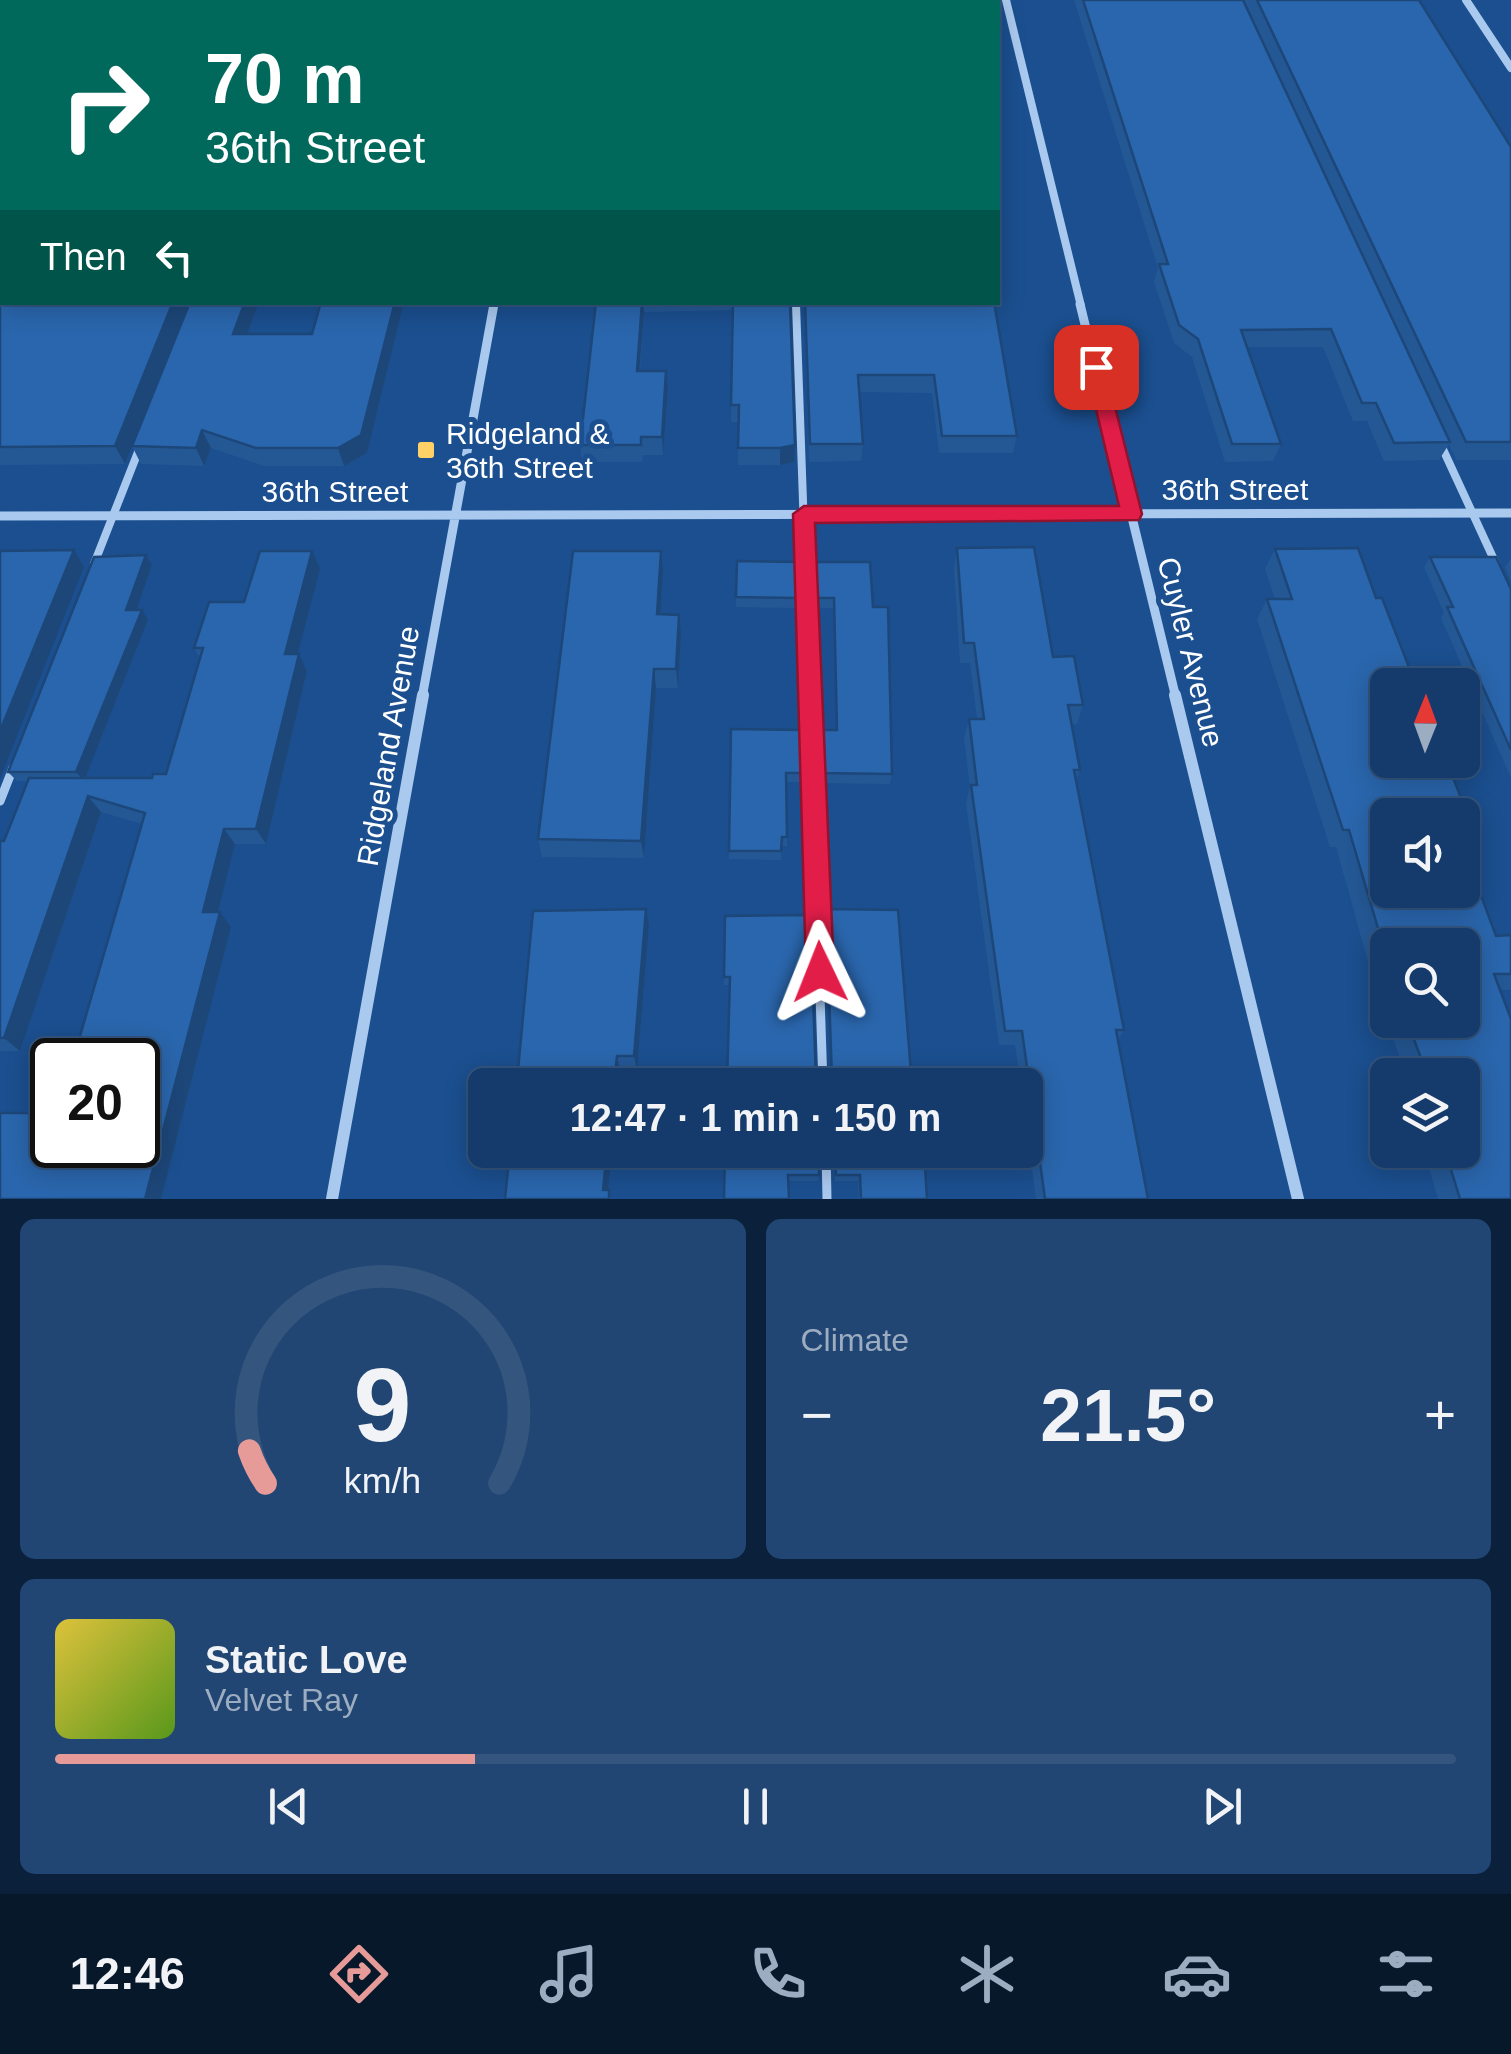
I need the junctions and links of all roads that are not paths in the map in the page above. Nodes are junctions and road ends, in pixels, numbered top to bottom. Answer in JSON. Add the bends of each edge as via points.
{"nodes":[{"id":1,"x":1006,"y":0,"type":"edge"},
{"id":2,"x":1466,"y":0,"type":"edge"},
{"id":3,"x":1511,"y":68,"type":"edge"},
{"id":4,"x":493,"y":305,"type":"edge"},
{"id":5,"x":796,"y":305,"type":"edge"},
{"id":6,"x":1436,"y":433,"type":"edge"},
{"id":7,"x":141,"y":445,"type":"edge"},
{"id":8,"x":1472,"y":513,"type":"junction"},
{"id":9,"x":1511,"y":513,"type":"edge"},
{"id":10,"x":804,"y":514,"type":"junction"},
{"id":11,"x":1131,"y":514,"type":"junction"},
{"id":12,"x":0,"y":516,"type":"edge"},
{"id":13,"x":113,"y":516,"type":"junction"},
{"id":14,"x":455,"y":516,"type":"junction"},
{"id":15,"x":1498,"y":570,"type":"edge"},
{"id":16,"x":88,"y":579,"type":"edge"},
{"id":17,"x":14,"y":764,"type":"edge"},
{"id":18,"x":0,"y":801,"type":"edge"},
{"id":19,"x":823,"y":1068,"type":"edge"},
{"id":20,"x":826,"y":1168,"type":"edge"},
{"id":21,"x":332,"y":1199,"type":"edge"},
{"id":22,"x":827,"y":1199,"type":"edge"},
{"id":23,"x":1298,"y":1199,"type":"edge"}],
"edges":[{"from":1,"to":11,"type":"street","name":"Cuyler Avenue"},
{"from":2,"to":3,"type":"street"},
{"from":4,"to":14,"type":"street","name":"Ridgeland Avenue"},
{"from":5,"to":10,"type":"lane"},
{"from":6,"to":8,"type":"lane"},
{"from":7,"to":13,"type":"lane"},
{"from":8,"to":9,"type":"street","name":"36th Street"},
{"from":8,"to":11,"type":"street","name":"36th Street"},
{"from":8,"to":15,"type":"lane"},
{"from":10,"to":11,"type":"street","name":"36th Street"},
{"from":10,"to":14,"type":"street","name":"36th Street"},
{"from":10,"to":19,"type":"lane"},
{"from":11,"to":23,"type":"street","name":"Cuyler Avenue"},
{"from":12,"to":13,"type":"street","name":"36th Street"},
{"from":13,"to":14,"type":"street","name":"36th Street"},
{"from":13,"to":16,"type":"lane"},
{"from":14,"to":21,"type":"street","name":"Ridgeland Avenue"},
{"from":17,"to":18,"type":"lane"},
{"from":20,"to":22,"type":"lane"}]}
